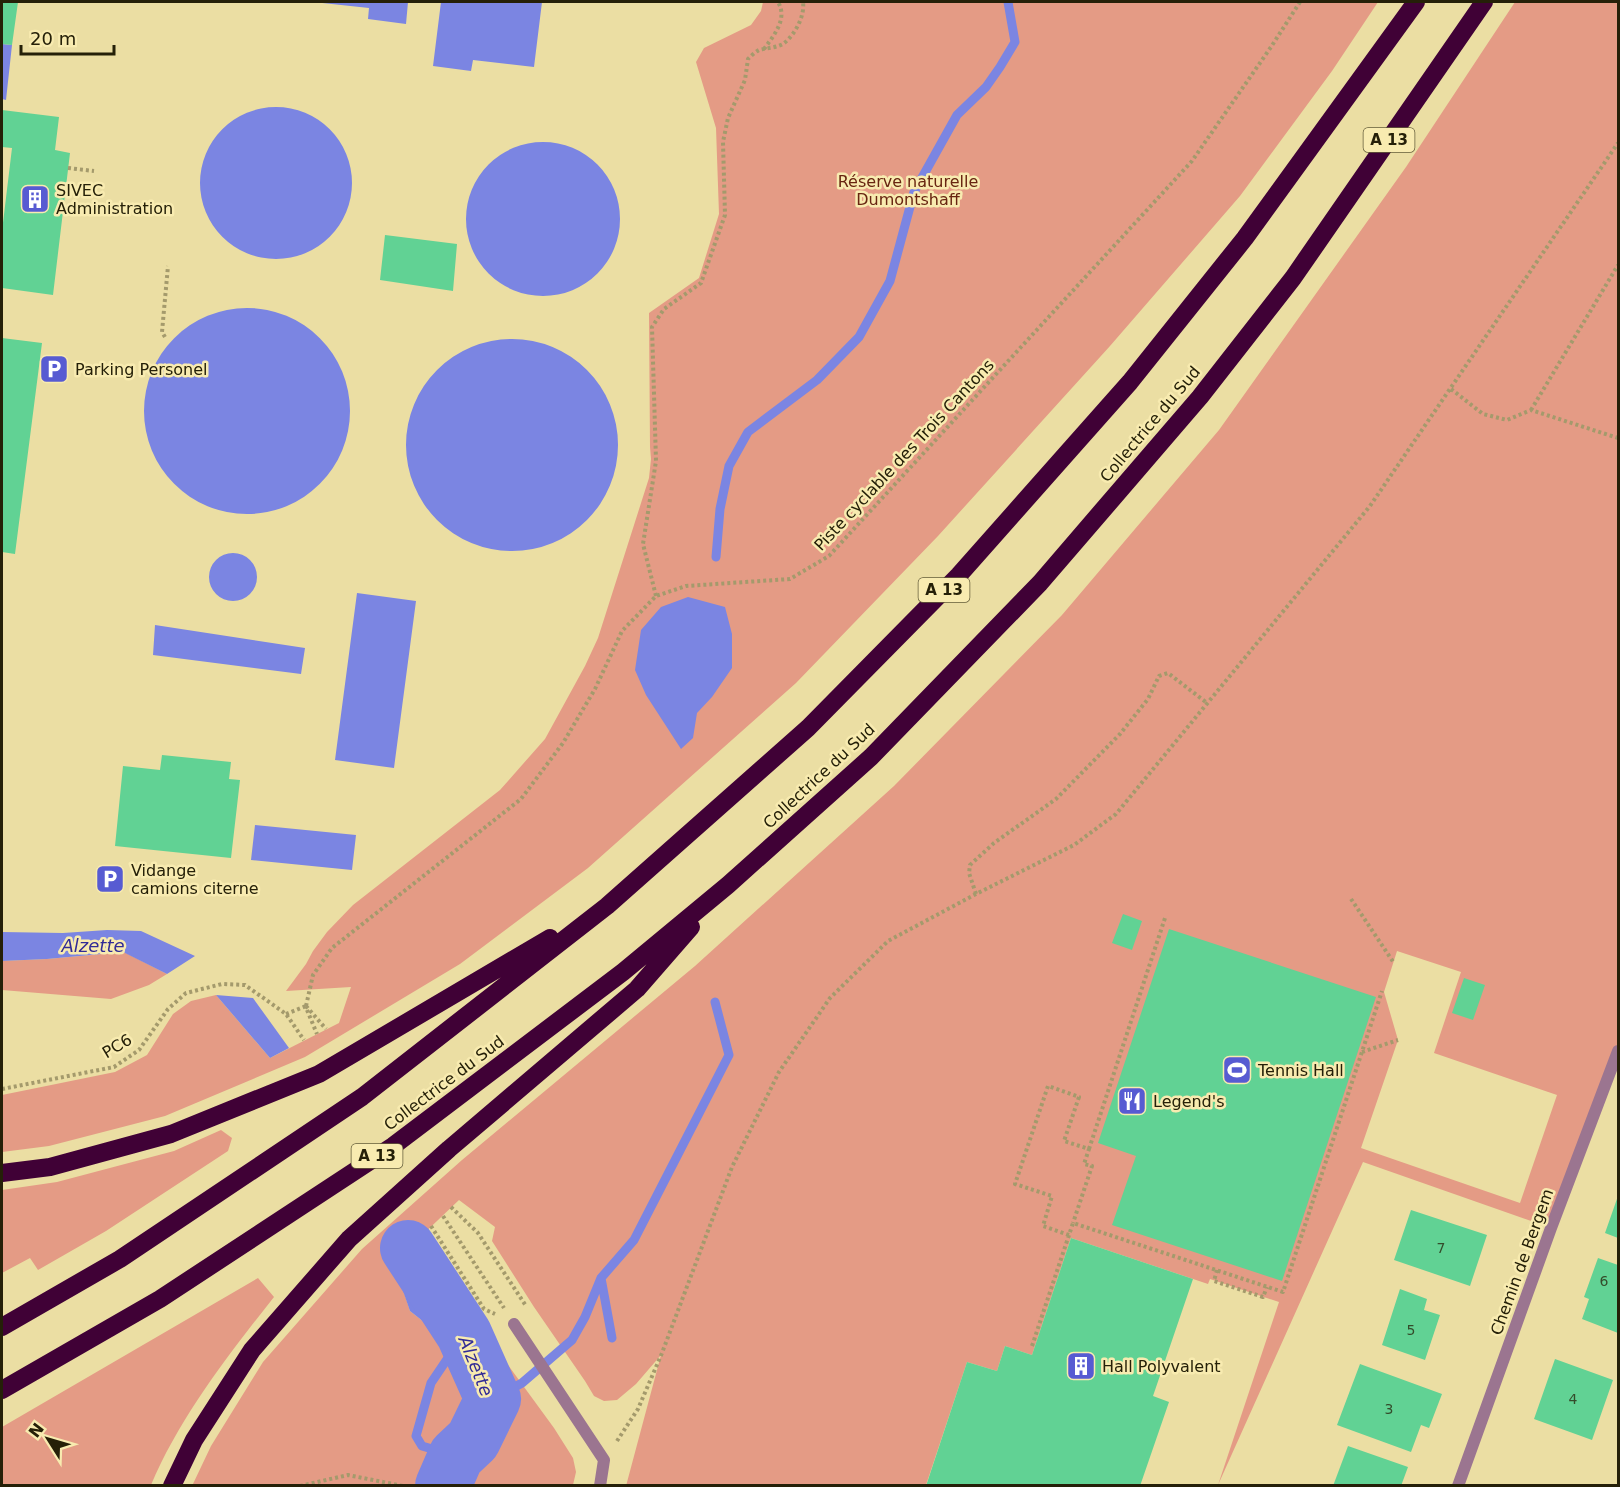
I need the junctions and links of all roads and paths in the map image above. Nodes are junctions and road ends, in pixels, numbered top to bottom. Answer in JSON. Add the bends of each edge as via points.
{"nodes":[{"id":1,"x":778,"y":2,"type":"edge"},
{"id":2,"x":803,"y":2,"type":"edge"},
{"id":3,"x":1300,"y":2,"type":"edge"},
{"id":4,"x":1416,"y":2,"type":"edge"},
{"id":5,"x":1484,"y":2,"type":"edge"},
{"id":6,"x":764,"y":50,"type":"junction"},
{"id":7,"x":1618,"y":143,"type":"edge"},
{"id":8,"x":68,"y":168,"type":"dead end"},
{"id":9,"x":94,"y":171,"type":"dead end"},
{"id":10,"x":168,"y":266,"type":"dead end"},
{"id":11,"x":1618,"y":266,"type":"edge"},
{"id":12,"x":165,"y":337,"type":"dead end"},
{"id":13,"x":1451,"y":389,"type":"junction"},
{"id":14,"x":1530,"y":410,"type":"junction"},
{"id":15,"x":1618,"y":438,"type":"edge"},
{"id":16,"x":649,"y":478,"type":"dead end"},
{"id":17,"x":654,"y":483,"type":"junction"},
{"id":18,"x":656,"y":596,"type":"junction"},
{"id":19,"x":1207,"y":703,"type":"junction"},
{"id":20,"x":728,"y":885,"type":"junction"},
{"id":21,"x":975,"y":894,"type":"junction"},
{"id":22,"x":1351,"y":899,"type":"dead end"},
{"id":23,"x":606,"y":906,"type":"junction"},
{"id":24,"x":1165,"y":918,"type":"dead end"},
{"id":25,"x":1394,"y":963,"type":"dead end"},
{"id":26,"x":1382,"y":991,"type":"dead end"},
{"id":27,"x":306,"y":1006,"type":"junction"},
{"id":28,"x":286,"y":1014,"type":"junction"},
{"id":29,"x":326,"y":1029,"type":"dead end"},
{"id":30,"x":317,"y":1034,"type":"dead end"},
{"id":31,"x":304,"y":1040,"type":"dead end"},
{"id":32,"x":1398,"y":1040,"type":"dead end"},
{"id":33,"x":1618,"y":1051,"type":"edge"},
{"id":34,"x":1362,"y":1052,"type":"junction"},
{"id":35,"x":2,"y":1089,"type":"edge"},
{"id":36,"x":1089,"y":1149,"type":"junction"},
{"id":37,"x":2,"y":1173,"type":"edge"},
{"id":38,"x":450,"y":1207,"type":"dead end"},
{"id":39,"x":442,"y":1216,"type":"dead end"},
{"id":40,"x":1073,"y":1223,"type":"junction"},
{"id":41,"x":431,"y":1226,"type":"dead end"},
{"id":42,"x":1069,"y":1234,"type":"junction"},
{"id":43,"x":1217,"y":1270,"type":"junction"},
{"id":44,"x":1267,"y":1287,"type":"junction"},
{"id":45,"x":530,"y":1311,"type":"dead end"},
{"id":46,"x":514,"y":1324,"type":"junction"},
{"id":47,"x":2,"y":1327,"type":"edge"},
{"id":48,"x":1032,"y":1346,"type":"dead end"},
{"id":49,"x":2,"y":1390,"type":"edge"},
{"id":50,"x":604,"y":1460,"type":"junction"},
{"id":51,"x":172,"y":1485,"type":"edge"},
{"id":52,"x":300,"y":1485,"type":"edge"},
{"id":53,"x":403,"y":1485,"type":"edge"},
{"id":54,"x":600,"y":1485,"type":"edge"},
{"id":55,"x":1458,"y":1485,"type":"edge"}],
"edges":[{"from":1,"to":6,"type":"path","via":[[782,9],[780,26]]},
{"from":2,"to":6,"type":"path","via":[[797,28],[784,43]]},
{"from":3,"to":18,"type":"path","name":"Piste cyclable des Trois Cantons","via":[[1192,161],[829,556],[790,579],[686,586]]},
{"from":4,"to":23,"type":"highway","number":"A 13","via":[[1245,238],[1130,382],[974,558],[808,728]]},
{"from":5,"to":20,"type":"highway","name":"Collectrice du Sud","number":"A 13","via":[[1293,278],[1200,397],[1040,584],[879,748]]},
{"from":6,"to":17,"type":"path","via":[[748,59],[745,80],[728,118],[723,142],[725,215],[701,284],[664,309],[652,327]]},
{"from":7,"to":13,"type":"path"},
{"from":8,"to":9,"type":"path"},
{"from":10,"to":12,"type":"path","via":[[162,332]]},
{"from":11,"to":14,"type":"path"},
{"from":13,"to":14,"type":"path","via":[[1483,414],[1507,420]]},
{"from":13,"to":19,"type":"path","via":[[1370,506]]},
{"from":14,"to":15,"type":"path"},
{"from":16,"to":17,"type":"path"},
{"from":17,"to":18,"type":"path","via":[[643,544]]},
{"from":18,"to":27,"type":"path","name":"Piste cyclable des Trois Cantons","via":[[622,631],[595,689],[563,743],[521,799],[332,948],[313,975]]},
{"from":19,"to":21,"type":"path","via":[[1116,814],[1074,845]]},
{"from":19,"to":21,"type":"path","via":[[1168,673],[1159,676],[1148,699],[1120,734],[1056,799],[970,865]]},
{"from":20,"to":49,"type":"highway","name":"Collectrice du Sud","number":"A 13","via":[[623,972],[393,1146],[160,1299]]},
{"from":20,"to":51,"type":"highway","number":"A 13","via":[[637,989],[349,1239],[252,1350],[194,1440]]},
{"from":21,"to":50,"type":"path","via":[[888,940],[830,998],[779,1072],[732,1167],[638,1409]]},
{"from":22,"to":25,"type":"path"},
{"from":23,"to":37,"type":"highway","number":"A 13","via":[[319,1074],[171,1134],[50,1167]]},
{"from":23,"to":47,"type":"highway","number":"A 13","via":[[362,1097],[120,1259]]},
{"from":24,"to":36,"type":"path"},
{"from":26,"to":34,"type":"path"},
{"from":27,"to":28,"type":"path"},
{"from":27,"to":29,"type":"path"},
{"from":27,"to":30,"type":"path"},
{"from":28,"to":31,"type":"path"},
{"from":28,"to":35,"type":"path","name":"PC6","via":[[244,985],[222,984],[186,993],[168,1009],[139,1050],[114,1067]]},
{"from":32,"to":34,"type":"path"},
{"from":33,"to":55,"type":"street","name":"Chemin de Bergem"},
{"from":34,"to":44,"type":"path","via":[[1282,1292]]},
{"from":36,"to":40,"type":"path","via":[[1084,1164],[1092,1166]]},
{"from":36,"to":42,"type":"path","via":[[1064,1141],[1079,1097],[1048,1086],[1015,1184],[1052,1196],[1042,1226]]},
{"from":38,"to":45,"type":"path","via":[[478,1233]]},
{"from":39,"to":46,"type":"path"},
{"from":40,"to":42,"type":"path"},
{"from":40,"to":43,"type":"path"},
{"from":41,"to":46,"type":"path","via":[[484,1308]]},
{"from":42,"to":48,"type":"path"},
{"from":43,"to":44,"type":"path"},
{"from":43,"to":44,"type":"path","via":[[1214,1281],[1263,1297]]},
{"from":46,"to":50,"type":"street"},
{"from":50,"to":54,"type":"street"},
{"from":52,"to":53,"type":"path","via":[[348,1475]]}]}
